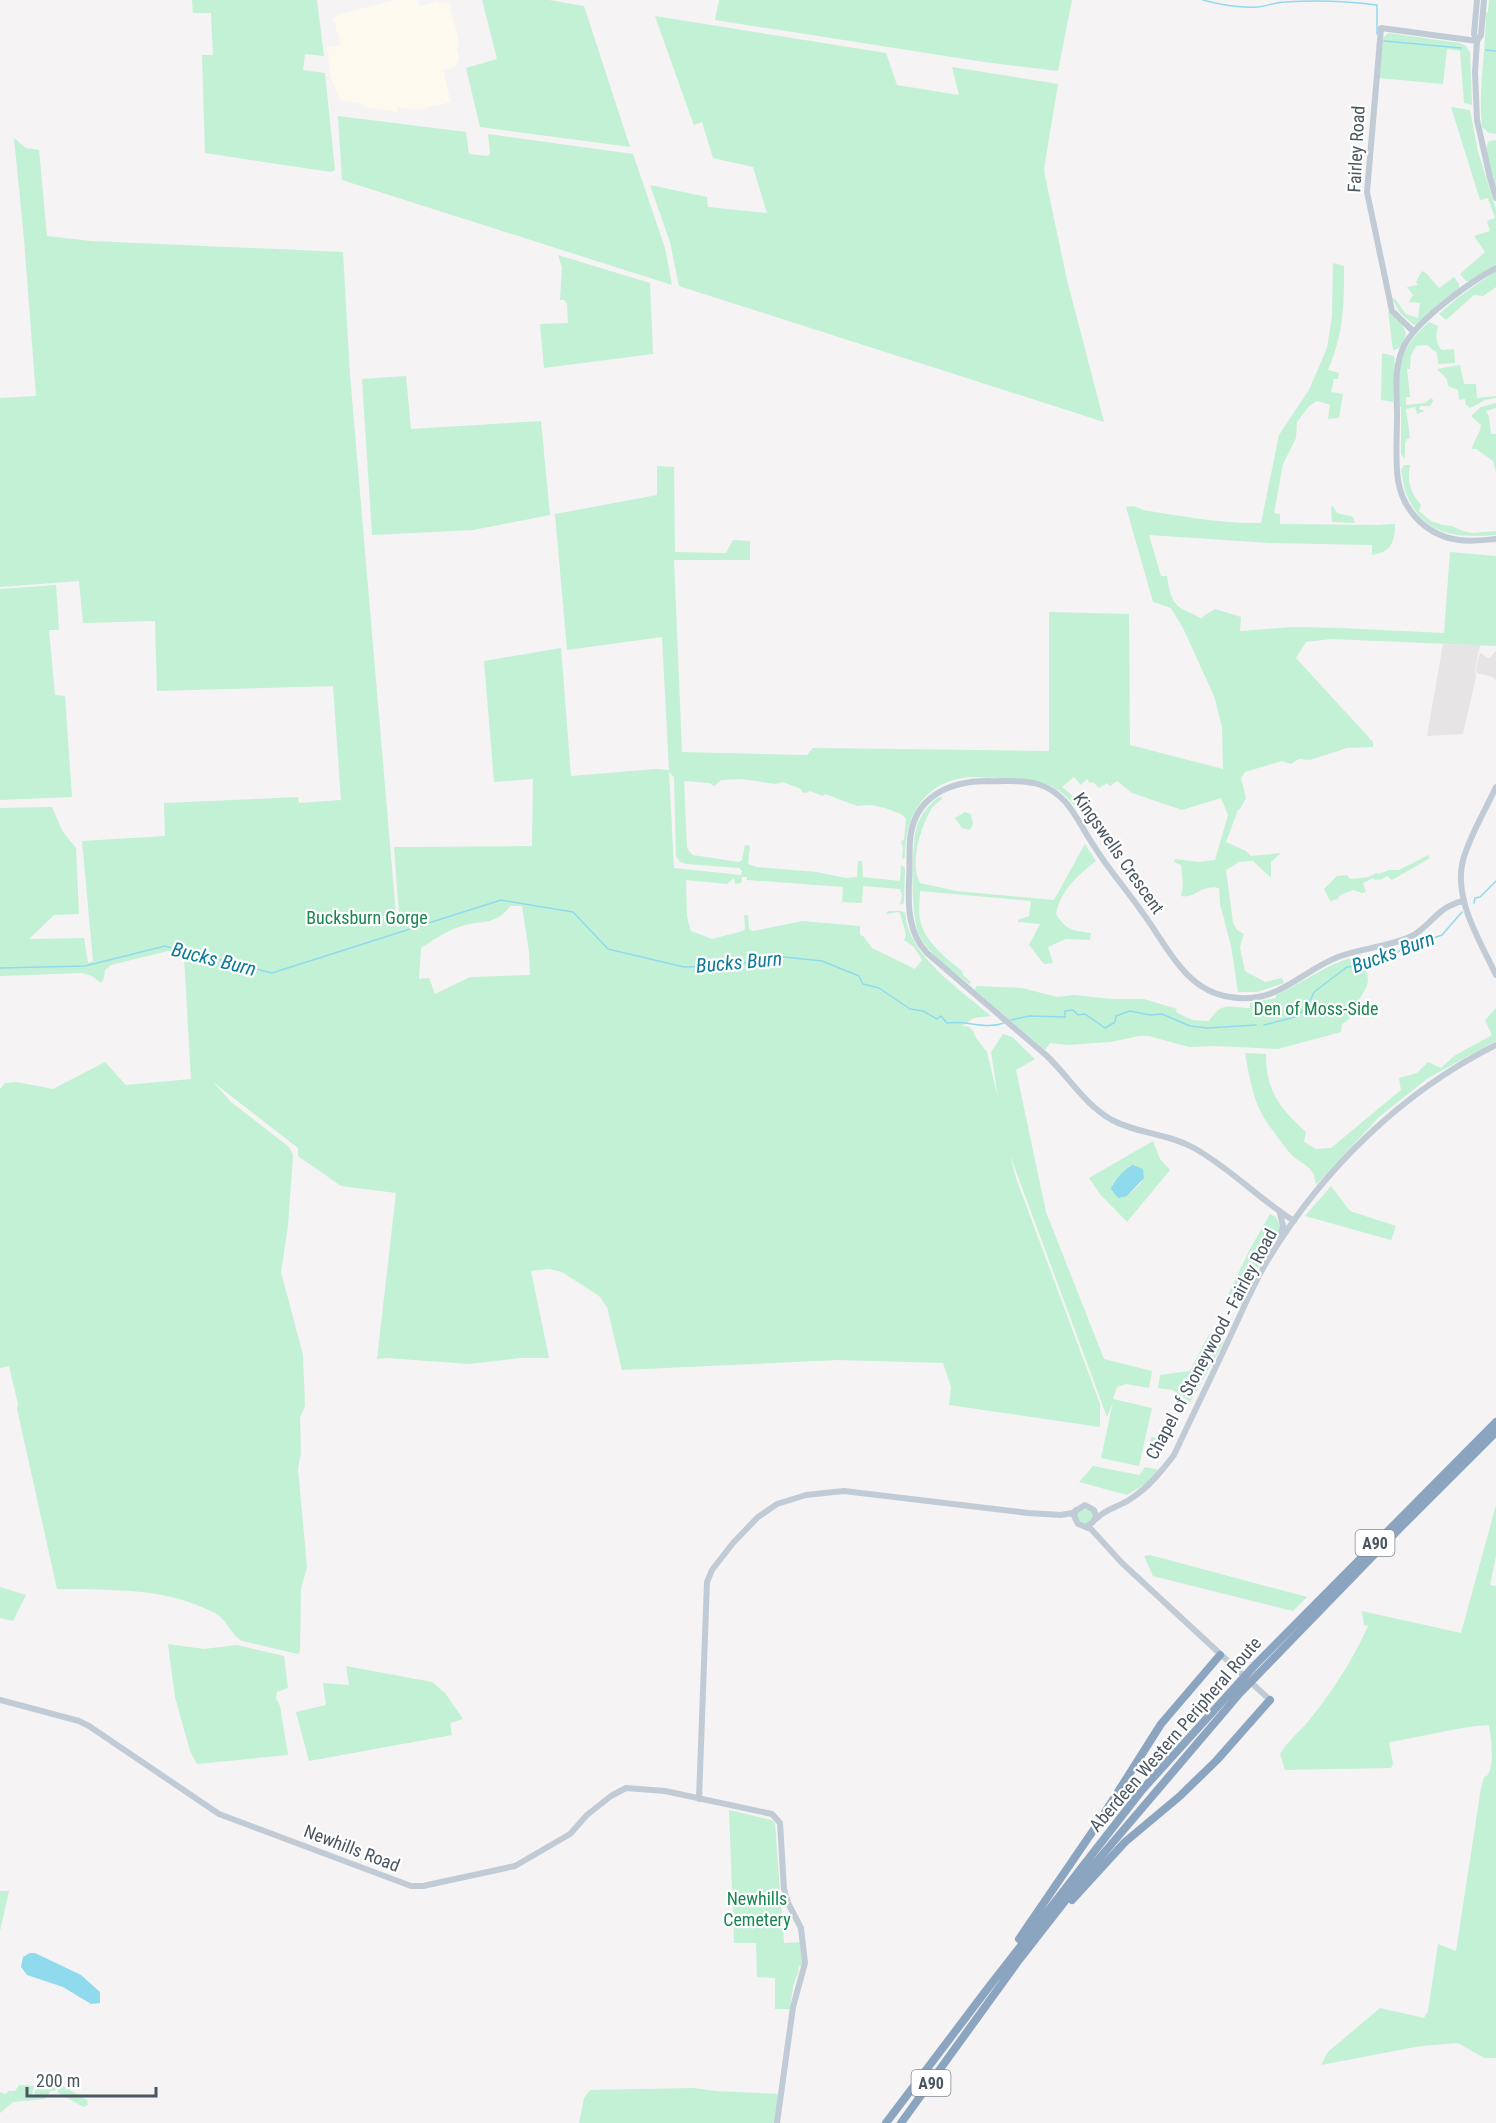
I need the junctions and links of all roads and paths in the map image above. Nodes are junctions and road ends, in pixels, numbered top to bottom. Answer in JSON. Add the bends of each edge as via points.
{"nodes":[{"id":1,"x":1477,"y":0,"type":"edge"},
{"id":2,"x":1484,"y":0,"type":"edge"},
{"id":3,"x":1475,"y":24,"type":"junction"},
{"id":4,"x":1462,"y":40,"type":"junction"},
{"id":5,"x":1477,"y":41,"type":"junction"},
{"id":6,"x":1496,"y":198,"type":"edge"},
{"id":7,"x":1496,"y":268,"type":"edge"},
{"id":8,"x":1414,"y":332,"type":"junction"},
{"id":9,"x":1496,"y":539,"type":"edge"},
{"id":10,"x":1496,"y":787,"type":"edge"},
{"id":11,"x":1464,"y":900,"type":"junction"},
{"id":12,"x":1496,"y":975,"type":"edge"},
{"id":13,"x":1496,"y":1045,"type":"edge"},
{"id":14,"x":1280,"y":1212,"type":"junction"},
{"id":15,"x":1294,"y":1221,"type":"junction"},
{"id":16,"x":1278,"y":1245,"type":"junction"},
{"id":17,"x":1496,"y":1422,"type":"edge"},
{"id":18,"x":1496,"y":1432,"type":"edge"},
{"id":19,"x":1092,"y":1508,"type":"junction"},
{"id":20,"x":1110,"y":1509,"type":"junction"},
{"id":21,"x":1076,"y":1510,"type":"junction"},
{"id":22,"x":1061,"y":1515,"type":"junction"},
{"id":23,"x":1094,"y":1521,"type":"junction"},
{"id":24,"x":1080,"y":1525,"type":"junction"},
{"id":25,"x":1100,"y":1538,"type":"junction"},
{"id":26,"x":1220,"y":1655,"type":"junction"},
{"id":27,"x":1258,"y":1668,"type":"junction"},
{"id":28,"x":1237,"y":1690,"type":"junction"},
{"id":29,"x":0,"y":1700,"type":"edge"},
{"id":30,"x":1270,"y":1700,"type":"joint"},
{"id":31,"x":699,"y":1799,"type":"junction"},
{"id":32,"x":985,"y":1992,"type":"junction"},
{"id":33,"x":994,"y":1996,"type":"junction"},
{"id":34,"x":777,"y":2123,"type":"edge"},
{"id":35,"x":886,"y":2123,"type":"edge"},
{"id":36,"x":901,"y":2123,"type":"edge"}],
"edges":[{"from":1,"to":3,"type":"street"},
{"from":2,"to":5,"type":"street"},
{"from":3,"to":4,"type":"street"},
{"from":3,"to":5,"type":"street"},
{"from":4,"to":5,"type":"street"},
{"from":4,"to":8,"type":"street","name":"Fairley Road","via":[[1381,28],[1367,192],[1392,311]]},
{"from":5,"to":6,"type":"street","via":[[1477,120]]},
{"from":7,"to":8,"type":"street","via":[[1447,302]]},
{"from":8,"to":9,"type":"street","via":[[1404,346],[1397,371],[1397,462],[1402,493],[1412,513],[1435,533],[1458,540]]},
{"from":10,"to":11,"type":"street","via":[[1462,862]]},
{"from":11,"to":12,"type":"street"},
{"from":11,"to":14,"type":"street","name":"Kingswells Crescent","via":[[1445,908],[1414,935],[1336,958],[1273,993],[1251,998],[1224,996],[1201,985],[1176,964],[1070,805],[1058,794],[1028,782],[961,783],[936,793],[915,820],[910,840],[910,919],[916,938],[927,953],[1047,1056],[1080,1095],[1103,1114],[1121,1124],[1164,1135],[1196,1149]]},
{"from":13,"to":15,"type":"street","name":"Chapel of Stoneywood - Fairley Road","via":[[1446,1074],[1390,1116],[1335,1169]]},
{"from":14,"to":15,"type":"street","name":"Kingswells Crescent"},
{"from":14,"to":16,"type":"street","via":[[1283,1226]]},
{"from":15,"to":16,"type":"street","name":"Chapel of Stoneywood - Fairley Road"},
{"from":16,"to":20,"type":"street","name":"Chapel of Stoneywood - Fairley Road","via":[[1246,1301],[1174,1455],[1150,1484]]},
{"from":17,"to":27,"type":"highway","name":"Aberdeen Western Peripheral Route","number":"A90"},
{"from":18,"to":27,"type":"highway","name":"Aberdeen Western Peripheral Route","number":"A90"},
{"from":19,"to":20,"type":"street"},
{"from":19,"to":21,"type":"street","via":[[1085,1505]]},
{"from":19,"to":23,"type":"street"},
{"from":20,"to":23,"type":"street","name":"Chapel of Stoneywood - Fairley Road"},
{"from":21,"to":22,"type":"street"},
{"from":21,"to":24,"type":"street","via":[[1074,1516]]},
{"from":22,"to":24,"type":"street"},
{"from":22,"to":31,"type":"street","via":[[835,1491],[797,1496],[766,1510],[733,1543],[707,1582]]},
{"from":23,"to":24,"type":"street"},
{"from":23,"to":25,"type":"street"},
{"from":24,"to":25,"type":"street"},
{"from":25,"to":26,"type":"street"},
{"from":26,"to":30,"type":"street"},
{"from":26,"to":32,"type":"highway","number":"A90","via":[[1161,1724]]},
{"from":27,"to":28,"type":"highway","name":"Aberdeen Western Peripheral Route","number":"A90"},
{"from":28,"to":32,"type":"highway","name":"Aberdeen Western Peripheral Route","number":"A90","via":[[1142,1790]]},
{"from":28,"to":33,"type":"highway","name":"Aberdeen Western Peripheral Route","number":"A90","via":[[1086,1874]]},
{"from":29,"to":31,"type":"street","name":"Newhills Road","via":[[79,1720],[219,1814],[411,1886],[515,1866],[570,1834],[587,1815],[626,1788],[655,1789]]},
{"from":30,"to":33,"type":"highway","number":"A90","via":[[1203,1774],[1125,1842]]},
{"from":31,"to":34,"type":"street","via":[[767,1813],[776,1816],[780,1823],[784,1889],[801,1928],[805,1963],[793,2007]]},
{"from":32,"to":35,"type":"highway","name":"Aberdeen Western Peripheral Route","number":"A90"},
{"from":33,"to":36,"type":"highway","name":"Aberdeen Western Peripheral Route","number":"A90"}]}
